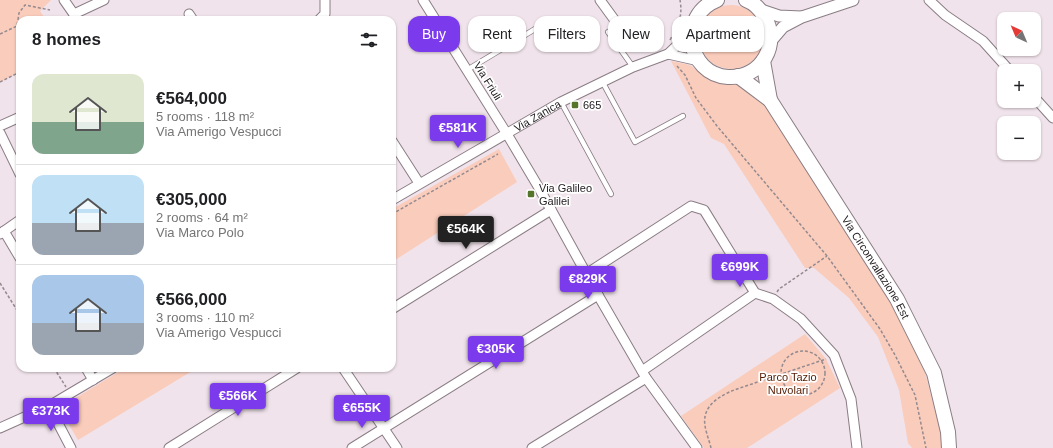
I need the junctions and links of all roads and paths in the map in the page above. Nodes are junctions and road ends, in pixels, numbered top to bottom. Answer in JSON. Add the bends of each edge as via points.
{"nodes":[{"id":1,"x":64,"y":0,"type":"edge"},
{"id":2,"x":104,"y":0,"type":"edge"},
{"id":3,"x":423,"y":0,"type":"edge"},
{"id":4,"x":600,"y":0,"type":"edge"},
{"id":5,"x":681,"y":0,"type":"edge"},
{"id":6,"x":717,"y":0,"type":"edge"},
{"id":7,"x":746,"y":0,"type":"edge"},
{"id":8,"x":853,"y":0,"type":"edge"},
{"id":9,"x":929,"y":0,"type":"edge"},
{"id":10,"x":326,"y":1,"type":"edge"},
{"id":11,"x":699,"y":6,"type":"edge"},
{"id":12,"x":50,"y":10,"type":"dead end"},
{"id":13,"x":761,"y":10,"type":"junction"},
{"id":14,"x":19,"y":16,"type":"edge"},
{"id":15,"x":75,"y":16,"type":"edge"},
{"id":16,"x":78,"y":16,"type":"edge"},
{"id":17,"x":323,"y":16,"type":"edge"},
{"id":18,"x":612,"y":16,"type":"edge"},
{"id":19,"x":696,"y":16,"type":"edge"},
{"id":20,"x":802,"y":17,"type":"junction"},
{"id":21,"x":16,"y":26,"type":"edge"},
{"id":22,"x":534,"y":30,"type":"edge"},
{"id":23,"x":0,"y":34,"type":"edge"},
{"id":24,"x":771,"y":41,"type":"junction"},
{"id":25,"x":672,"y":50,"type":"edge"},
{"id":26,"x":623,"y":52,"type":"edge"},
{"id":27,"x":694,"y":52,"type":"edge"},
{"id":28,"x":668,"y":54,"type":"junction"},
{"id":29,"x":699,"y":61,"type":"junction"},
{"id":30,"x":764,"y":61,"type":"junction"},
{"id":31,"x":1004,"y":64,"type":"edge"},
{"id":32,"x":633,"y":66,"type":"junction"},
{"id":33,"x":467,"y":70,"type":"junction"},
{"id":34,"x":16,"y":74,"type":"edge"},
{"id":35,"x":738,"y":76,"type":"junction"},
{"id":36,"x":602,"y":81,"type":"junction"},
{"id":37,"x":0,"y":82,"type":"edge"},
{"id":38,"x":770,"y":100,"type":"junction"},
{"id":39,"x":560,"y":102,"type":"junction"},
{"id":40,"x":1041,"y":105,"type":"edge"},
{"id":41,"x":683,"y":116,"type":"dead end"},
{"id":42,"x":1053,"y":118,"type":"edge"},
{"id":43,"x":16,"y":119,"type":"edge"},
{"id":44,"x":0,"y":126,"type":"edge"},
{"id":45,"x":0,"y":133,"type":"edge"},
{"id":46,"x":507,"y":134,"type":"junction"},
{"id":47,"x":396,"y":146,"type":"edge"},
{"id":48,"x":498,"y":154,"type":"dead end"},
{"id":49,"x":16,"y":166,"type":"edge"},
{"id":50,"x":419,"y":183,"type":"junction"},
{"id":51,"x":611,"y":194,"type":"dead end"},
{"id":52,"x":396,"y":197,"type":"edge"},
{"id":53,"x":551,"y":210,"type":"junction"},
{"id":54,"x":396,"y":212,"type":"edge"},
{"id":55,"x":16,"y":223,"type":"edge"},
{"id":56,"x":2,"y":232,"type":"edge"},
{"id":57,"x":16,"y":252,"type":"edge"},
{"id":58,"x":827,"y":256,"type":"junction"},
{"id":59,"x":586,"y":274,"type":"junction"},
{"id":60,"x":0,"y":283,"type":"edge"},
{"id":61,"x":755,"y":293,"type":"junction"},
{"id":62,"x":598,"y":295,"type":"junction"},
{"id":63,"x":773,"y":299,"type":"junction"},
{"id":64,"x":396,"y":306,"type":"edge"},
{"id":65,"x":16,"y":309,"type":"edge"},
{"id":66,"x":834,"y":354,"type":"junction"},
{"id":67,"x":821,"y":361,"type":"junction"},
{"id":68,"x":56,"y":372,"type":"edge"},
{"id":69,"x":89,"y":372,"type":"edge"},
{"id":70,"x":107,"y":372,"type":"edge"},
{"id":71,"x":291,"y":372,"type":"edge"},
{"id":72,"x":345,"y":372,"type":"edge"},
{"id":73,"x":644,"y":374,"type":"junction"},
{"id":74,"x":781,"y":374,"type":"junction"},
{"id":75,"x":94,"y":380,"type":"junction"},
{"id":76,"x":70,"y":394,"type":"junction"},
{"id":77,"x":49,"y":406,"type":"junction"},
{"id":78,"x":0,"y":428,"type":"edge"},
{"id":79,"x":384,"y":428,"type":"junction"},
{"id":80,"x":692,"y":446,"type":"edge"},
{"id":81,"x":71,"y":448,"type":"edge"},
{"id":82,"x":169,"y":448,"type":"edge"},
{"id":83,"x":352,"y":448,"type":"edge"},
{"id":84,"x":397,"y":448,"type":"edge"},
{"id":85,"x":532,"y":448,"type":"edge"},
{"id":86,"x":711,"y":448,"type":"edge"},
{"id":87,"x":857,"y":448,"type":"edge"},
{"id":88,"x":926,"y":448,"type":"edge"},
{"id":89,"x":949,"y":448,"type":"edge"}],
"edges":[{"from":1,"to":15,"type":"street"},
{"from":2,"to":16,"type":"street"},
{"from":3,"to":33,"type":"street","name":"Via Friuli"},
{"from":4,"to":18,"type":"street"},
{"from":5,"to":28,"type":"path","via":[[681,13],[668,44]]},
{"from":6,"to":11,"type":"main road"},
{"from":7,"to":13,"type":"main road"},
{"from":8,"to":20,"type":"street"},
{"from":9,"to":31,"type":"street","via":[[945,15],[983,41]]},
{"from":10,"to":17,"type":"street"},
{"from":11,"to":19,"type":"main road"},
{"from":12,"to":14,"type":"path","via":[[25,5]]},
{"from":13,"to":20,"type":"street","via":[[779,16]]},
{"from":13,"to":24,"type":"main road","via":[[770,24]]},
{"from":20,"to":24,"type":"street","via":[[783,27]]},
{"from":21,"to":23,"type":"path"},
{"from":22,"to":33,"type":"lane"},
{"from":24,"to":30,"type":"main road"},
{"from":25,"to":28,"type":"street","name":"Via Zanica"},
{"from":26,"to":32,"type":"lane"},
{"from":27,"to":29,"type":"main road"},
{"from":28,"to":29,"type":"street"},
{"from":28,"to":32,"type":"street","name":"Via Zanica"},
{"from":28,"to":58,"type":"path","via":[[685,75],[696,98],[717,126]]},
{"from":29,"to":35,"type":"main road","via":[[717,74],[727,77]]},
{"from":30,"to":35,"type":"main road","via":[[752,71]]},
{"from":30,"to":38,"type":"main road","name":"Via Circonvallazione Est"},
{"from":32,"to":36,"type":"street","name":"Via Zanica"},
{"from":33,"to":46,"type":"street","name":"Via Friuli"},
{"from":34,"to":37,"type":"path"},
{"from":35,"to":38,"type":"main road","name":"Via Circonvallazione Est"},
{"from":36,"to":39,"type":"street","name":"Via Zanica"},
{"from":36,"to":41,"type":"lane","via":[[635,142]]},
{"from":38,"to":89,"type":"main road","name":"Via Circonvallazione Est","via":[[897,299],[934,373],[948,432]]},
{"from":39,"to":46,"type":"street","name":"Via Zanica"},
{"from":39,"to":51,"type":"lane"},
{"from":40,"to":42,"type":"street"},
{"from":43,"to":44,"type":"street"},
{"from":45,"to":49,"type":"street"},
{"from":46,"to":50,"type":"street","name":"Via Zanica"},
{"from":46,"to":53,"type":"street"},
{"from":47,"to":50,"type":"street"},
{"from":48,"to":54,"type":"path"},
{"from":50,"to":52,"type":"street","name":"Via Zanica"},
{"from":53,"to":59,"type":"street"},
{"from":53,"to":64,"type":"street"},
{"from":55,"to":56,"type":"street"},
{"from":56,"to":57,"type":"street"},
{"from":58,"to":63,"type":"path","via":[[779,289]]},
{"from":58,"to":88,"type":"path","via":[[880,329],[895,355],[914,395]]},
{"from":59,"to":61,"type":"street","via":[[691,206],[704,210]]},
{"from":59,"to":62,"type":"street"},
{"from":60,"to":65,"type":"path"},
{"from":61,"to":63,"type":"street"},
{"from":61,"to":73,"type":"street"},
{"from":62,"to":73,"type":"street"},
{"from":62,"to":79,"type":"street"},
{"from":63,"to":66,"type":"street","via":[[801,319]]},
{"from":66,"to":67,"type":"path"},
{"from":66,"to":87,"type":"street","via":[[852,399]]},
{"from":67,"to":74,"type":"path"},
{"from":67,"to":74,"type":"path","via":[[816,355],[800,351],[786,359]]},
{"from":67,"to":74,"type":"path","via":[[824,378],[814,392],[805,395],[789,390]]},
{"from":68,"to":76,"type":"path"},
{"from":69,"to":75,"type":"street"},
{"from":70,"to":75,"type":"street"},
{"from":71,"to":82,"type":"street"},
{"from":72,"to":79,"type":"street"},
{"from":73,"to":80,"type":"street"},
{"from":73,"to":85,"type":"street"},
{"from":74,"to":86,"type":"path","via":[[722,395],[714,402],[704,418]]},
{"from":75,"to":76,"type":"street"},
{"from":76,"to":77,"type":"street"},
{"from":77,"to":78,"type":"street"},
{"from":77,"to":81,"type":"street"},
{"from":79,"to":83,"type":"street"},
{"from":79,"to":84,"type":"street"}]}
